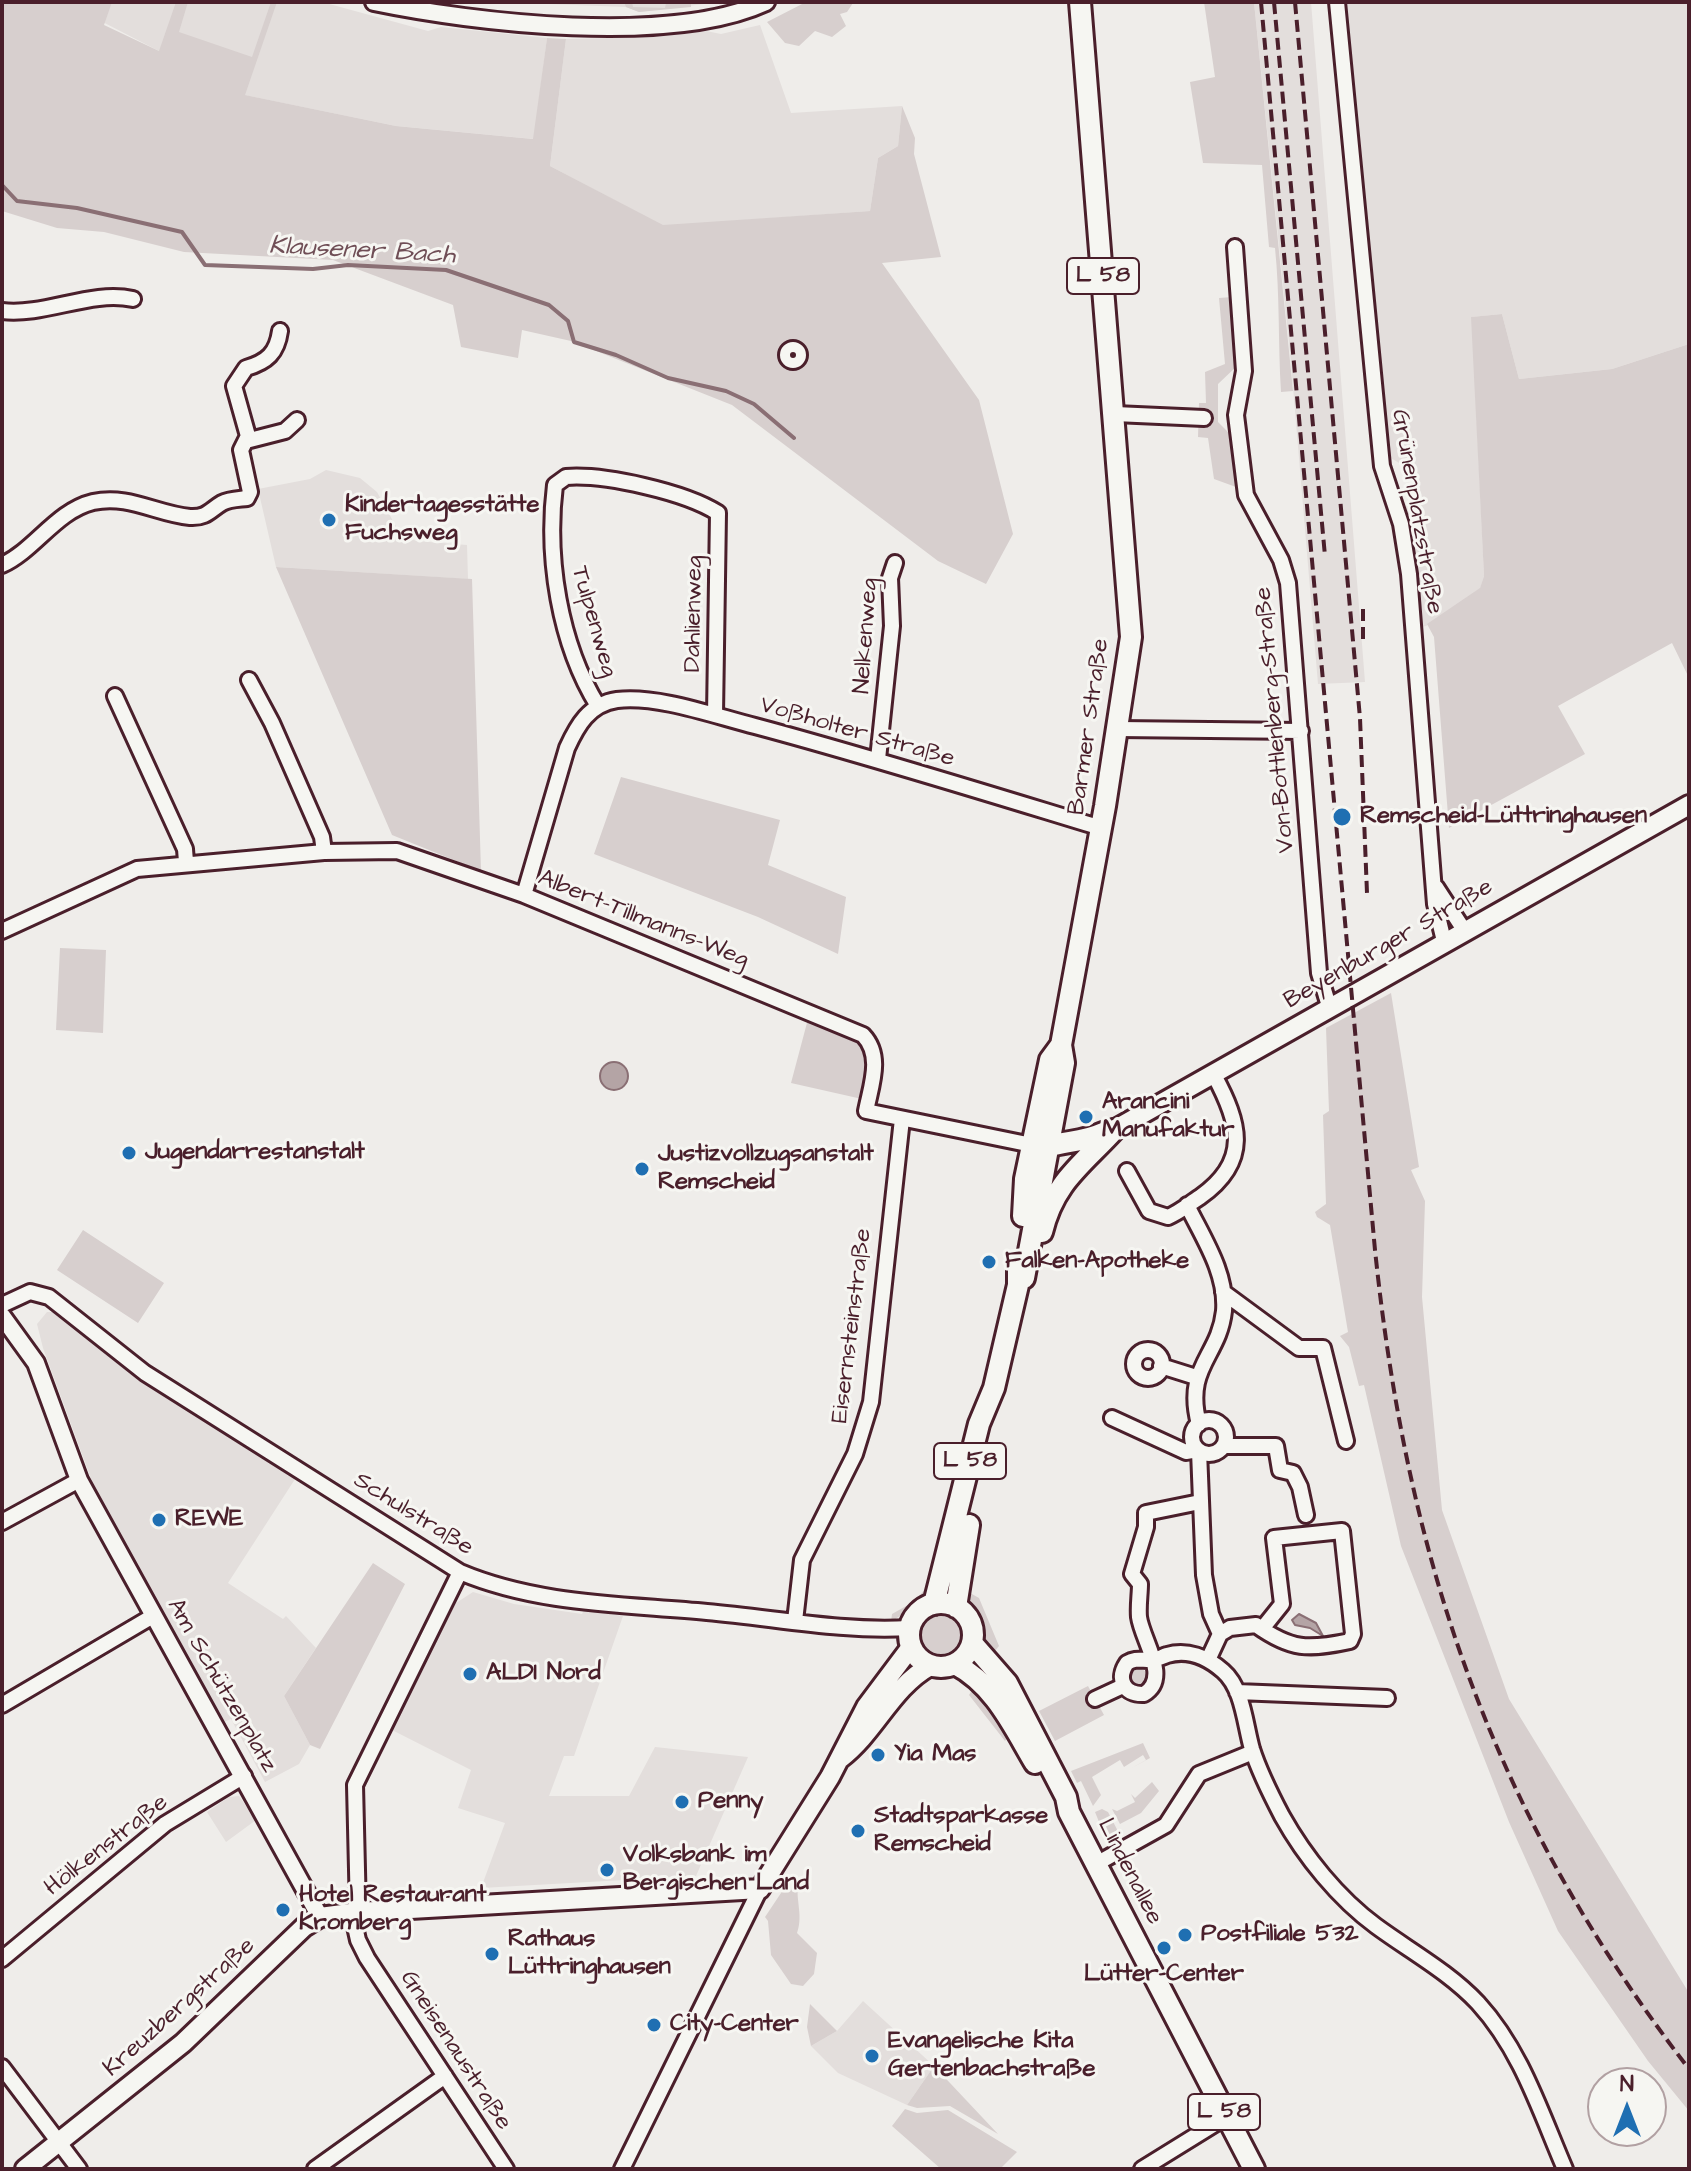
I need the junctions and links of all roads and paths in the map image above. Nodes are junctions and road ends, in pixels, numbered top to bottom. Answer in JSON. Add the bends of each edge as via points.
{"nodes":[{"id":1,"x":374,"y":2,"type":"edge"},
{"id":2,"x":766,"y":2,"type":"edge"},
{"id":3,"x":1080,"y":2,"type":"edge"},
{"id":4,"x":1337,"y":2,"type":"edge"},
{"id":5,"x":1235,"y":247,"type":"dead end"},
{"id":6,"x":133,"y":299,"type":"dead end"},
{"id":7,"x":2,"y":311,"type":"edge"},
{"id":8,"x":280,"y":331,"type":"dead end"},
{"id":9,"x":1115,"y":414,"type":"junction"},
{"id":10,"x":1204,"y":418,"type":"dead end"},
{"id":11,"x":297,"y":420,"type":"dead end"},
{"id":12,"x":246,"y":441,"type":"junction"},
{"id":13,"x":718,"y":513,"type":"joint"},
{"id":14,"x":895,"y":563,"type":"dead end"},
{"id":15,"x":2,"y":565,"type":"edge"},
{"id":16,"x":249,"y":680,"type":"dead end"},
{"id":17,"x":115,"y":696,"type":"dead end"},
{"id":18,"x":598,"y":706,"type":"junction"},
{"id":19,"x":715,"y":715,"type":"junction"},
{"id":20,"x":1118,"y":729,"type":"junction"},
{"id":21,"x":1301,"y":731,"type":"junction"},
{"id":22,"x":878,"y":759,"type":"junction"},
{"id":23,"x":1689,"y":805,"type":"edge"},
{"id":24,"x":1101,"y":828,"type":"junction"},
{"id":25,"x":324,"y":852,"type":"junction"},
{"id":26,"x":186,"y":862,"type":"junction"},
{"id":27,"x":1436,"y":887,"type":"junction"},
{"id":28,"x":524,"y":895,"type":"junction"},
{"id":29,"x":1464,"y":930,"type":"junction"},
{"id":30,"x":2,"y":931,"type":"edge"},
{"id":31,"x":1444,"y":941,"type":"junction"},
{"id":32,"x":1329,"y":1006,"type":"junction"},
{"id":33,"x":1214,"y":1075,"type":"junction"},
{"id":34,"x":902,"y":1119,"type":"junction"},
{"id":35,"x":1114,"y":1130,"type":"junction"},
{"id":36,"x":1039,"y":1146,"type":"junction"},
{"id":37,"x":1090,"y":1151,"type":"junction"},
{"id":38,"x":1127,"y":1171,"type":"dead end"},
{"id":39,"x":1187,"y":1205,"type":"junction"},
{"id":40,"x":1021,"y":1282,"type":"junction"},
{"id":41,"x":1223,"y":1292,"type":"junction"},
{"id":42,"x":2,"y":1305,"type":"edge"},
{"id":43,"x":2,"y":1316,"type":"edge"},
{"id":44,"x":1161,"y":1366,"type":"dead end"},
{"id":45,"x":1196,"y":1377,"type":"junction"},
{"id":46,"x":992,"y":1395,"type":"junction"},
{"id":47,"x":1112,"y":1418,"type":"dead end"},
{"id":48,"x":1199,"y":1424,"type":"junction"},
{"id":49,"x":1346,"y":1441,"type":"dead end"},
{"id":50,"x":1224,"y":1446,"type":"junction"},
{"id":51,"x":1198,"y":1450,"type":"junction"},
{"id":52,"x":79,"y":1480,"type":"junction"},
{"id":53,"x":1200,"y":1502,"type":"junction"},
{"id":54,"x":1306,"y":1515,"type":"dead end"},
{"id":55,"x":2,"y":1522,"type":"edge"},
{"id":56,"x":460,"y":1572,"type":"junction"},
{"id":57,"x":934,"y":1604,"type":"junction"},
{"id":58,"x":956,"y":1607,"type":"junction"},
{"id":59,"x":153,"y":1616,"type":"junction"},
{"id":60,"x":795,"y":1621,"type":"junction"},
{"id":61,"x":1262,"y":1629,"type":"junction"},
{"id":62,"x":1220,"y":1634,"type":"junction"},
{"id":63,"x":910,"y":1638,"type":"junction"},
{"id":64,"x":972,"y":1643,"type":"junction"},
{"id":65,"x":1151,"y":1660,"type":"junction"},
{"id":66,"x":1208,"y":1660,"type":"junction"},
{"id":67,"x":955,"y":1664,"type":"junction"},
{"id":68,"x":930,"y":1666,"type":"junction"},
{"id":69,"x":1123,"y":1686,"type":"junction"},
{"id":70,"x":1237,"y":1692,"type":"junction"},
{"id":71,"x":1387,"y":1698,"type":"dead end"},
{"id":72,"x":1095,"y":1699,"type":"dead end"},
{"id":73,"x":2,"y":1705,"type":"edge"},
{"id":74,"x":1253,"y":1752,"type":"junction"},
{"id":75,"x":841,"y":1758,"type":"junction"},
{"id":76,"x":244,"y":1776,"type":"junction"},
{"id":77,"x":1069,"y":1812,"type":"junction"},
{"id":78,"x":1096,"y":1864,"type":"junction"},
{"id":79,"x":760,"y":1889,"type":"junction"},
{"id":80,"x":355,"y":1912,"type":"junction"},
{"id":81,"x":320,"y":1917,"type":"junction"},
{"id":82,"x":2,"y":1959,"type":"edge"},
{"id":83,"x":2,"y":2067,"type":"edge"},
{"id":84,"x":445,"y":2076,"type":"junction"},
{"id":85,"x":1226,"y":2117,"type":"junction"},
{"id":86,"x":59,"y":2143,"type":"junction"},
{"id":87,"x":318,"y":2168,"type":"edge"},
{"id":88,"x":25,"y":2169,"type":"edge"},
{"id":89,"x":79,"y":2169,"type":"edge"},
{"id":90,"x":506,"y":2169,"type":"edge"},
{"id":91,"x":622,"y":2169,"type":"edge"},
{"id":92,"x":1142,"y":2169,"type":"edge"},
{"id":93,"x":1254,"y":2169,"type":"edge"},
{"id":94,"x":1565,"y":2169,"type":"edge"}],
"edges":[{"from":1,"to":2,"type":"street","via":[[496,22],[658,25]]},
{"from":3,"to":9,"type":"main road","name":"Barmer Straße","number":"L 58"},
{"from":4,"to":27,"type":"street","name":"Grünenplatzstraße","via":[[1382,466],[1401,524],[1409,574]]},
{"from":5,"to":21,"type":"street","name":"Von-Bottlenberg-Straße","via":[[1244,371],[1236,415],[1246,495],[1288,583]]},
{"from":6,"to":7,"type":"street","via":[[115,295],[31,312]]},
{"from":8,"to":12,"type":"street","via":[[271,355],[246,368],[234,386]]},
{"from":9,"to":10,"type":"street"},
{"from":9,"to":20,"type":"main road","name":"Barmer Straße","number":"L 58","via":[[1131,637]]},
{"from":11,"to":12,"type":"street","via":[[285,431]]},
{"from":12,"to":15,"type":"street","via":[[241,450],[247,498],[192,517],[133,502],[93,502],[70,513]]},
{"from":13,"to":18,"type":"street","name":"Tulpenweg","via":[[620,482],[579,476],[555,485],[550,525],[557,584],[584,684]]},
{"from":13,"to":19,"type":"street","name":"Dahlienweg"},
{"from":14,"to":22,"type":"street","name":"Nelkenweg"},
{"from":16,"to":25,"type":"street","via":[[316,822]]},
{"from":17,"to":26,"type":"street","via":[[185,849]]},
{"from":18,"to":19,"type":"street","name":"Voßholter Straße","via":[[633,700]]},
{"from":18,"to":28,"type":"street","name":"Tulpenweg","via":[[576,728],[567,748]]},
{"from":19,"to":22,"type":"street","name":"Voßholter Straße"},
{"from":20,"to":21,"type":"street"},
{"from":20,"to":24,"type":"main road","name":"Barmer Straße","number":"L 58"},
{"from":21,"to":32,"type":"street","name":"Von-Bottlenberg-Straße","via":[[1319,973]]},
{"from":22,"to":24,"type":"street","name":"Voßholter Straße"},
{"from":23,"to":29,"type":"main road","name":"Beyenburger Straße"},
{"from":24,"to":36,"type":"main road","name":"Barmer Straße","number":"L 58","via":[[1061,1045],[1050,1060]]},
{"from":25,"to":26,"type":"street","name":"Albert-Tillmanns-Weg"},
{"from":25,"to":28,"type":"street","name":"Albert-Tillmanns-Weg","via":[[397,851]]},
{"from":26,"to":30,"type":"street","name":"Albert-Tillmanns-Weg","via":[[125,873]]},
{"from":27,"to":29,"type":"street","name":"Grünenplatzstraße"},
{"from":27,"to":31,"type":"street","name":"Grünenplatzstraße"},
{"from":28,"to":34,"type":"street","name":"Albert-Tillmanns-Weg","via":[[863,1035],[875,1057],[866,1111]]},
{"from":29,"to":31,"type":"main road","name":"Beyenburger Straße"},
{"from":31,"to":32,"type":"main road","name":"Beyenburger Straße"},
{"from":32,"to":33,"type":"main road","name":"Beyenburger Straße"},
{"from":33,"to":35,"type":"main road","name":"Beyenburger Straße"},
{"from":33,"to":39,"type":"street","via":[[1233,1110],[1235,1149],[1223,1179]]},
{"from":34,"to":36,"type":"street"},
{"from":34,"to":60,"type":"street","name":"Eisernsteinstraße","via":[[871,1402],[855,1454],[802,1560]]},
{"from":35,"to":36,"type":"main road","via":[[1089,1140]]},
{"from":35,"to":37,"type":"main road"},
{"from":36,"to":37,"type":"main road","via":[[1064,1157]]},
{"from":36,"to":40,"type":"main road","name":"Barmer Straße","number":"L 58"},
{"from":37,"to":40,"type":"main road","via":[[1056,1194],[1034,1268]]},
{"from":38,"to":39,"type":"street","via":[[1149,1211],[1168,1217]]},
{"from":39,"to":41,"type":"street","via":[[1217,1266]]},
{"from":40,"to":46,"type":"main road","name":"Barmer Straße","number":"L 58"},
{"from":41,"to":45,"type":"street","via":[[1222,1321]]},
{"from":41,"to":49,"type":"street","via":[[1299,1348],[1323,1348]]},
{"from":42,"to":56,"type":"street","name":"Schulstraße","via":[[20,1293],[49,1297],[145,1373]]},
{"from":43,"to":52,"type":"street","name":"Am Schützenplatz","via":[[36,1363]]},
{"from":44,"to":45,"type":"street"},
{"from":45,"to":48,"type":"street"},
{"from":46,"to":57,"type":"main road","name":"Barmer Straße","number":"L 58","via":[[979,1424]]},
{"from":46,"to":58,"type":"main road","name":"Barmer Straße","number":"L 58"},
{"from":47,"to":51,"type":"street","via":[[1186,1452]]},
{"from":48,"to":50,"type":"street","via":[[1210,1420],[1221,1425]]},
{"from":48,"to":51,"type":"street","via":[[1192,1435]]},
{"from":50,"to":51,"type":"street","via":[[1212,1454]]},
{"from":50,"to":54,"type":"street","via":[[1276,1446],[1280,1470],[1293,1473]]},
{"from":51,"to":53,"type":"street"},
{"from":52,"to":55,"type":"street"},
{"from":52,"to":59,"type":"street","name":"Am Schützenplatz"},
{"from":53,"to":62,"type":"street","via":[[1205,1586]]},
{"from":53,"to":65,"type":"street","via":[[1146,1513],[1132,1574],[1140,1584],[1139,1617]]},
{"from":56,"to":60,"type":"street","name":"Schulstraße","via":[[546,1597]]},
{"from":56,"to":80,"type":"street","name":"Gneisenaustraße","via":[[355,1785]]},
{"from":57,"to":58,"type":"main road"},
{"from":57,"to":63,"type":"main road","via":[[921,1610]]},
{"from":58,"to":64,"type":"main road","via":[[969,1619]]},
{"from":59,"to":73,"type":"street"},
{"from":59,"to":76,"type":"street","name":"Am Schützenplatz"},
{"from":60,"to":63,"type":"street","name":"Schulstraße"},
{"from":61,"to":61,"type":"street","via":[[1287,1645],[1301,1647],[1350,1641],[1342,1531],[1274,1538],[1282,1604]]},
{"from":61,"to":62,"type":"street","via":[[1230,1628]]},
{"from":62,"to":66,"type":"street"},
{"from":63,"to":68,"type":"main road"},
{"from":63,"to":75,"type":"main road","via":[[848,1737]]},
{"from":64,"to":67,"type":"main road"},
{"from":64,"to":77,"type":"main road","name":"Lindenallee","number":"L 58","via":[[1015,1696]]},
{"from":65,"to":66,"type":"street","via":[[1187,1652]]},
{"from":65,"to":69,"type":"street","via":[[1127,1663]]},
{"from":65,"to":69,"type":"street","via":[[1157,1676],[1151,1690],[1136,1694]]},
{"from":66,"to":70,"type":"street"},
{"from":67,"to":68,"type":"main road"},
{"from":67,"to":77,"type":"main road","name":"Lindenallee","number":"L 58","via":[[991,1692]]},
{"from":68,"to":75,"type":"main road","via":[[910,1680],[859,1744]]},
{"from":69,"to":72,"type":"street"},
{"from":70,"to":71,"type":"street"},
{"from":70,"to":74,"type":"street"},
{"from":74,"to":78,"type":"street","via":[[1199,1774],[1166,1825]]},
{"from":74,"to":94,"type":"street","via":[[1282,1816],[1335,1889],[1373,1924],[1455,1982],[1502,2035],[1515,2053]]},
{"from":75,"to":79,"type":"main road"},
{"from":76,"to":81,"type":"street","name":"Am Schützenplatz"},
{"from":76,"to":82,"type":"street","name":"Hölkenstraße","via":[[165,1824]]},
{"from":77,"to":78,"type":"main road","name":"Lindenallee","number":"L 58"},
{"from":78,"to":85,"type":"main road","name":"Lindenallee","number":"L 58"},
{"from":79,"to":80,"type":"main road"},
{"from":79,"to":91,"type":"street"},
{"from":80,"to":81,"type":"main road"},
{"from":80,"to":84,"type":"street","name":"Gneisenaustraße","via":[[358,1940],[367,1958]]},
{"from":81,"to":86,"type":"main road","name":"Kreuzbergstraße","via":[[183,2043]]},
{"from":83,"to":86,"type":"street"},
{"from":84,"to":87,"type":"street"},
{"from":84,"to":90,"type":"street","name":"Gneisenaustraße"},
{"from":85,"to":92,"type":"street"},
{"from":85,"to":93,"type":"main road","name":"Lindenallee","number":"L 58"},
{"from":86,"to":88,"type":"main road","name":"Kreuzbergstraße"},
{"from":86,"to":89,"type":"street"}]}
